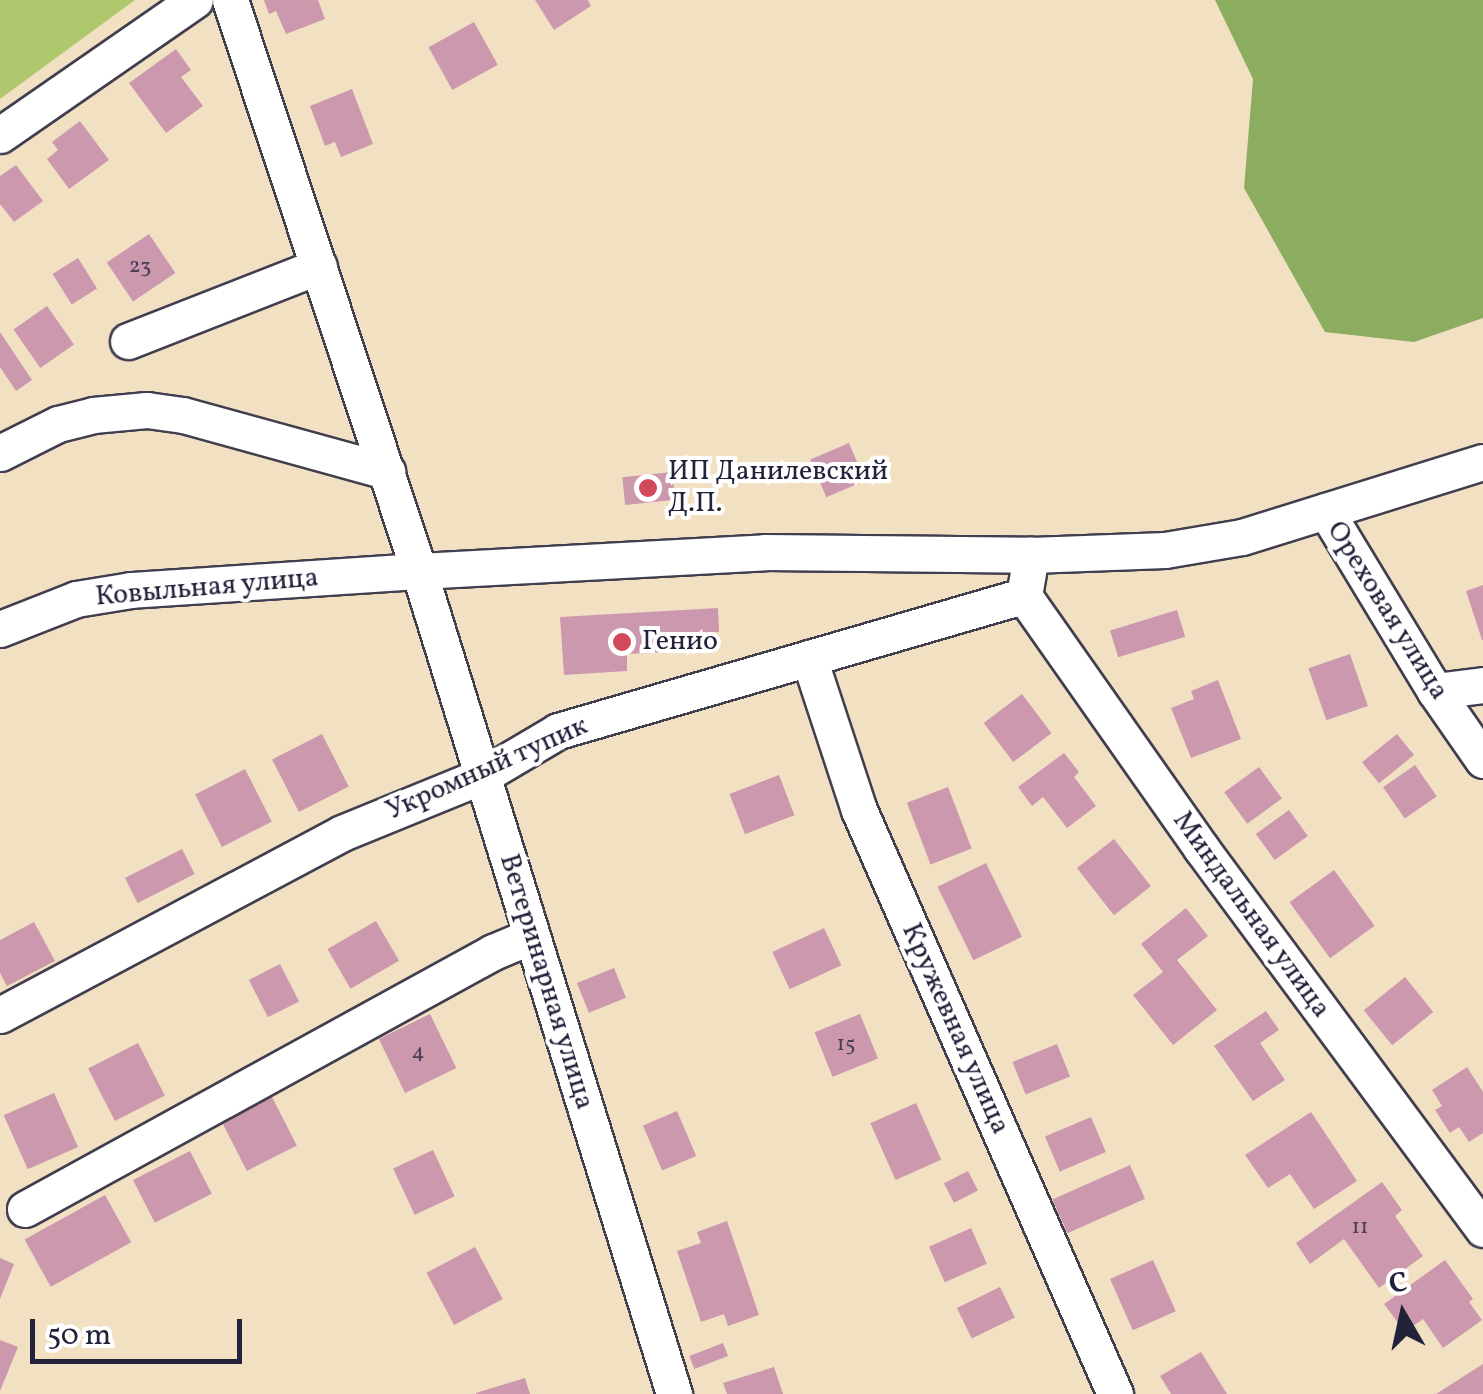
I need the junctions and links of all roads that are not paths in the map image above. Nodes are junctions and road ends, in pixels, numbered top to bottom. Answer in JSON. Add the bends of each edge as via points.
{"nodes":[{"id":1,"x":195,"y":0,"type":"edge"},
{"id":2,"x":230,"y":0,"type":"edge"},
{"id":3,"x":0,"y":135,"type":"edge"},
{"id":4,"x":319,"y":266,"type":"junction"},
{"id":5,"x":128,"y":341,"type":"dead end"},
{"id":6,"x":0,"y":453,"type":"edge"},
{"id":7,"x":1483,"y":462,"type":"edge"},
{"id":8,"x":387,"y":470,"type":"junction"},
{"id":9,"x":1326,"y":511,"type":"junction"},
{"id":10,"x":1032,"y":555,"type":"junction"},
{"id":11,"x":419,"y":571,"type":"junction"},
{"id":12,"x":1024,"y":596,"type":"junction"},
{"id":13,"x":0,"y":629,"type":"edge"},
{"id":14,"x":809,"y":658,"type":"junction"},
{"id":15,"x":1483,"y":685,"type":"edge"},
{"id":16,"x":1435,"y":691,"type":"junction"},
{"id":17,"x":1483,"y":760,"type":"edge"},
{"id":18,"x":482,"y":776,"type":"junction"},
{"id":19,"x":531,"y":936,"type":"junction"},
{"id":20,"x":0,"y":1016,"type":"edge"},
{"id":21,"x":26,"y":1209,"type":"dead end"},
{"id":22,"x":1483,"y":1230,"type":"edge"},
{"id":23,"x":674,"y":1394,"type":"edge"},
{"id":24,"x":1115,"y":1394,"type":"edge"}],
"edges":[{"from":1,"to":3,"type":"street"},
{"from":2,"to":4,"type":"street","name":"Ветеринарная улица"},
{"from":4,"to":5,"type":"street"},
{"from":4,"to":8,"type":"street","name":"Ветеринарная улица"},
{"from":6,"to":8,"type":"street","via":[[76,420],[148,410]]},
{"from":7,"to":9,"type":"street","name":"Ковыльная улица"},
{"from":8,"to":11,"type":"street","name":"Ветеринарная улица"},
{"from":9,"to":10,"type":"street","name":"Ковыльная улица","via":[[1165,550]]},
{"from":9,"to":16,"type":"street","name":"Ореховая улица"},
{"from":10,"to":11,"type":"street","name":"Ковыльная улица","via":[[765,552]]},
{"from":10,"to":12,"type":"street"},
{"from":11,"to":13,"type":"street","name":"Ковыльная улица","via":[[131,590],[76,599]]},
{"from":11,"to":18,"type":"street","name":"Ветеринарная улица"},
{"from":12,"to":14,"type":"street","name":"Укромный тупик"},
{"from":12,"to":22,"type":"street","name":"Миндальная улица","via":[[1200,848]]},
{"from":14,"to":18,"type":"street","name":"Укромный тупик","via":[[558,731]]},
{"from":14,"to":24,"type":"street","name":"Кружевная улица","via":[[859,810]]},
{"from":15,"to":16,"type":"street"},
{"from":16,"to":17,"type":"street","name":"Ореховая улица"},
{"from":18,"to":19,"type":"street","name":"Ветеринарная улица"},
{"from":18,"to":20,"type":"street","name":"Укромный тупик","via":[[342,833]]},
{"from":19,"to":21,"type":"street"},
{"from":19,"to":23,"type":"street","name":"Ветеринарная улица"}]}
